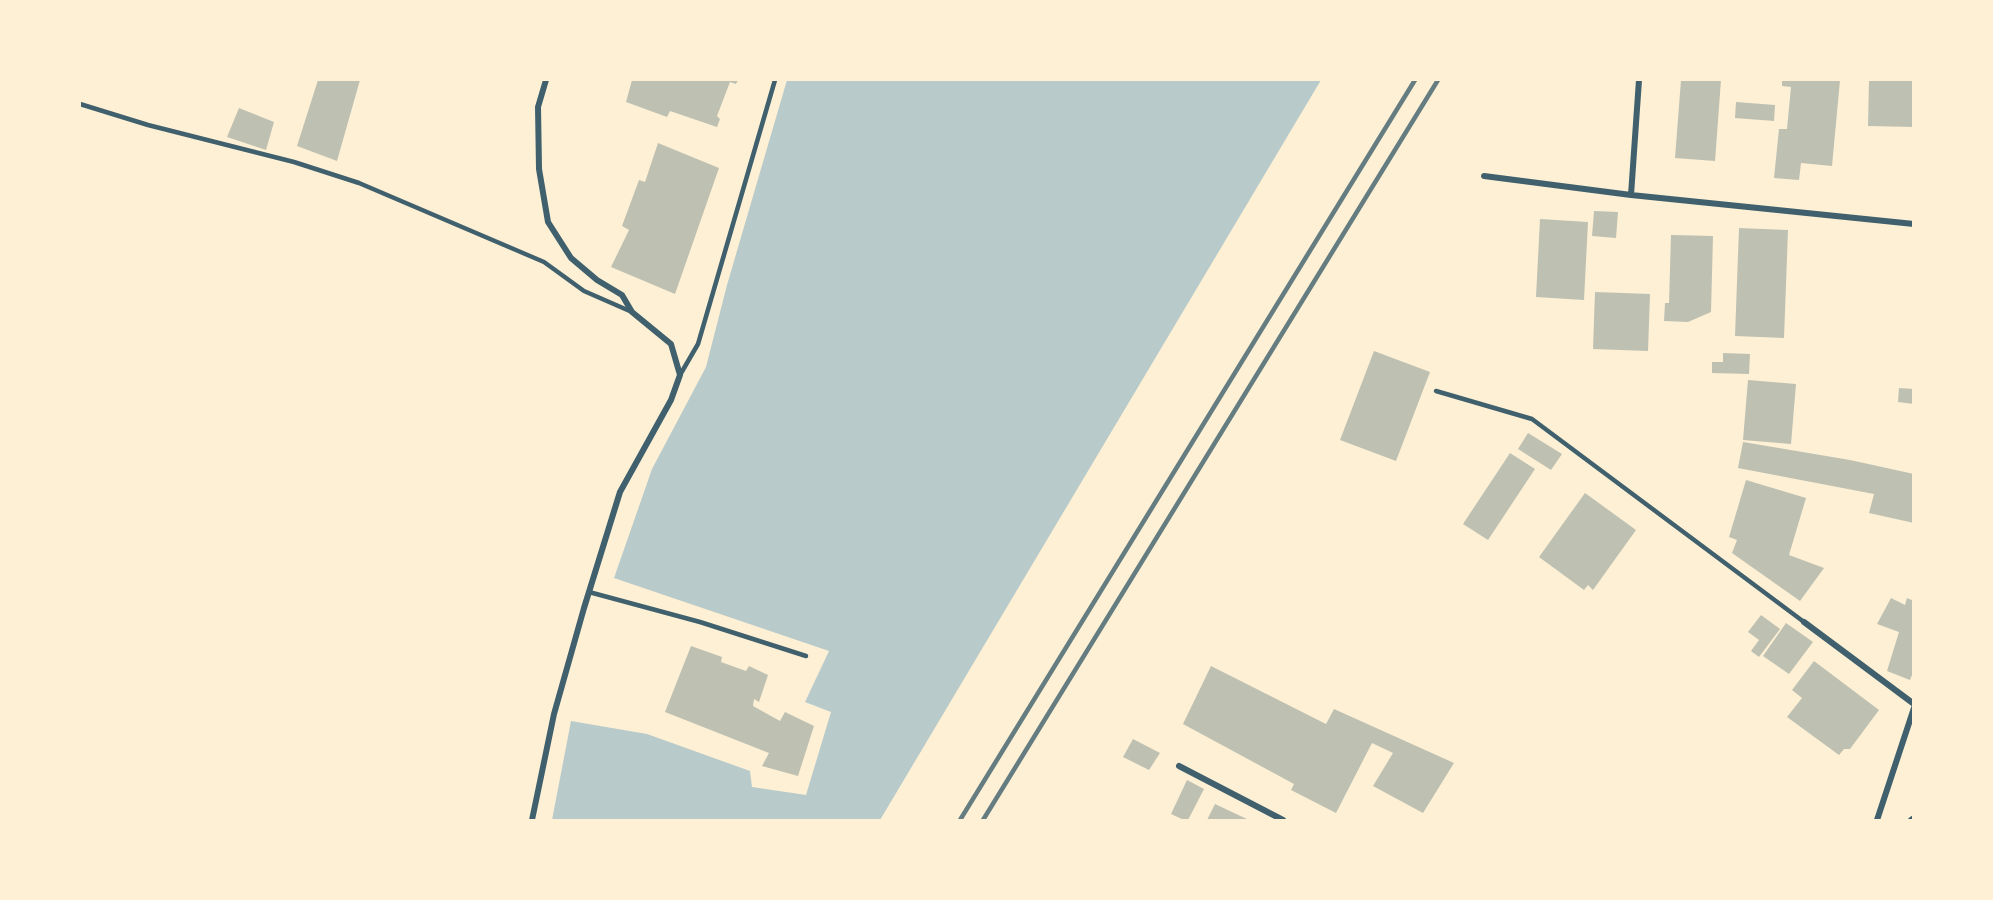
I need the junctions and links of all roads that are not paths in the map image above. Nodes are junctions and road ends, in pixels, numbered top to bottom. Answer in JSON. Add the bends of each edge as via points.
{"nodes":[{"id":1,"x":546,"y":80,"type":"edge"},
{"id":2,"x":775,"y":80,"type":"edge"},
{"id":3,"x":1639,"y":80,"type":"edge"},
{"id":4,"x":80,"y":104,"type":"edge"},
{"id":5,"x":1484,"y":176,"type":"dead end"},
{"id":6,"x":1631,"y":195,"type":"junction"},
{"id":7,"x":1914,"y":224,"type":"edge"},
{"id":8,"x":632,"y":312,"type":"junction"},
{"id":9,"x":680,"y":375,"type":"junction"},
{"id":10,"x":1436,"y":391,"type":"dead end"},
{"id":11,"x":589,"y":592,"type":"junction"},
{"id":12,"x":1804,"y":622,"type":"joint"},
{"id":13,"x":806,"y":656,"type":"dead end"},
{"id":14,"x":1914,"y":706,"type":"edge"},
{"id":15,"x":1179,"y":766,"type":"dead end"},
{"id":16,"x":531,"y":820,"type":"edge"},
{"id":17,"x":1283,"y":820,"type":"edge"},
{"id":18,"x":1877,"y":820,"type":"edge"}],
"edges":[{"from":1,"to":8,"type":"street","via":[[538,107],[539,169],[548,222],[571,258],[622,296]]},
{"from":2,"to":9,"type":"lane","via":[[698,344]]},
{"from":3,"to":6,"type":"street"},
{"from":4,"to":8,"type":"lane","via":[[359,183],[544,262],[584,291]]},
{"from":5,"to":6,"type":"street"},
{"from":6,"to":7,"type":"street"},
{"from":8,"to":9,"type":"street","via":[[671,344]]},
{"from":9,"to":11,"type":"street","via":[[671,400],[620,492]]},
{"from":10,"to":12,"type":"lane","via":[[1532,419]]},
{"from":11,"to":13,"type":"lane"},
{"from":11,"to":16,"type":"street","via":[[554,714]]},
{"from":12,"to":14,"type":"street"},
{"from":14,"to":18,"type":"street"},
{"from":15,"to":17,"type":"street"}]}
